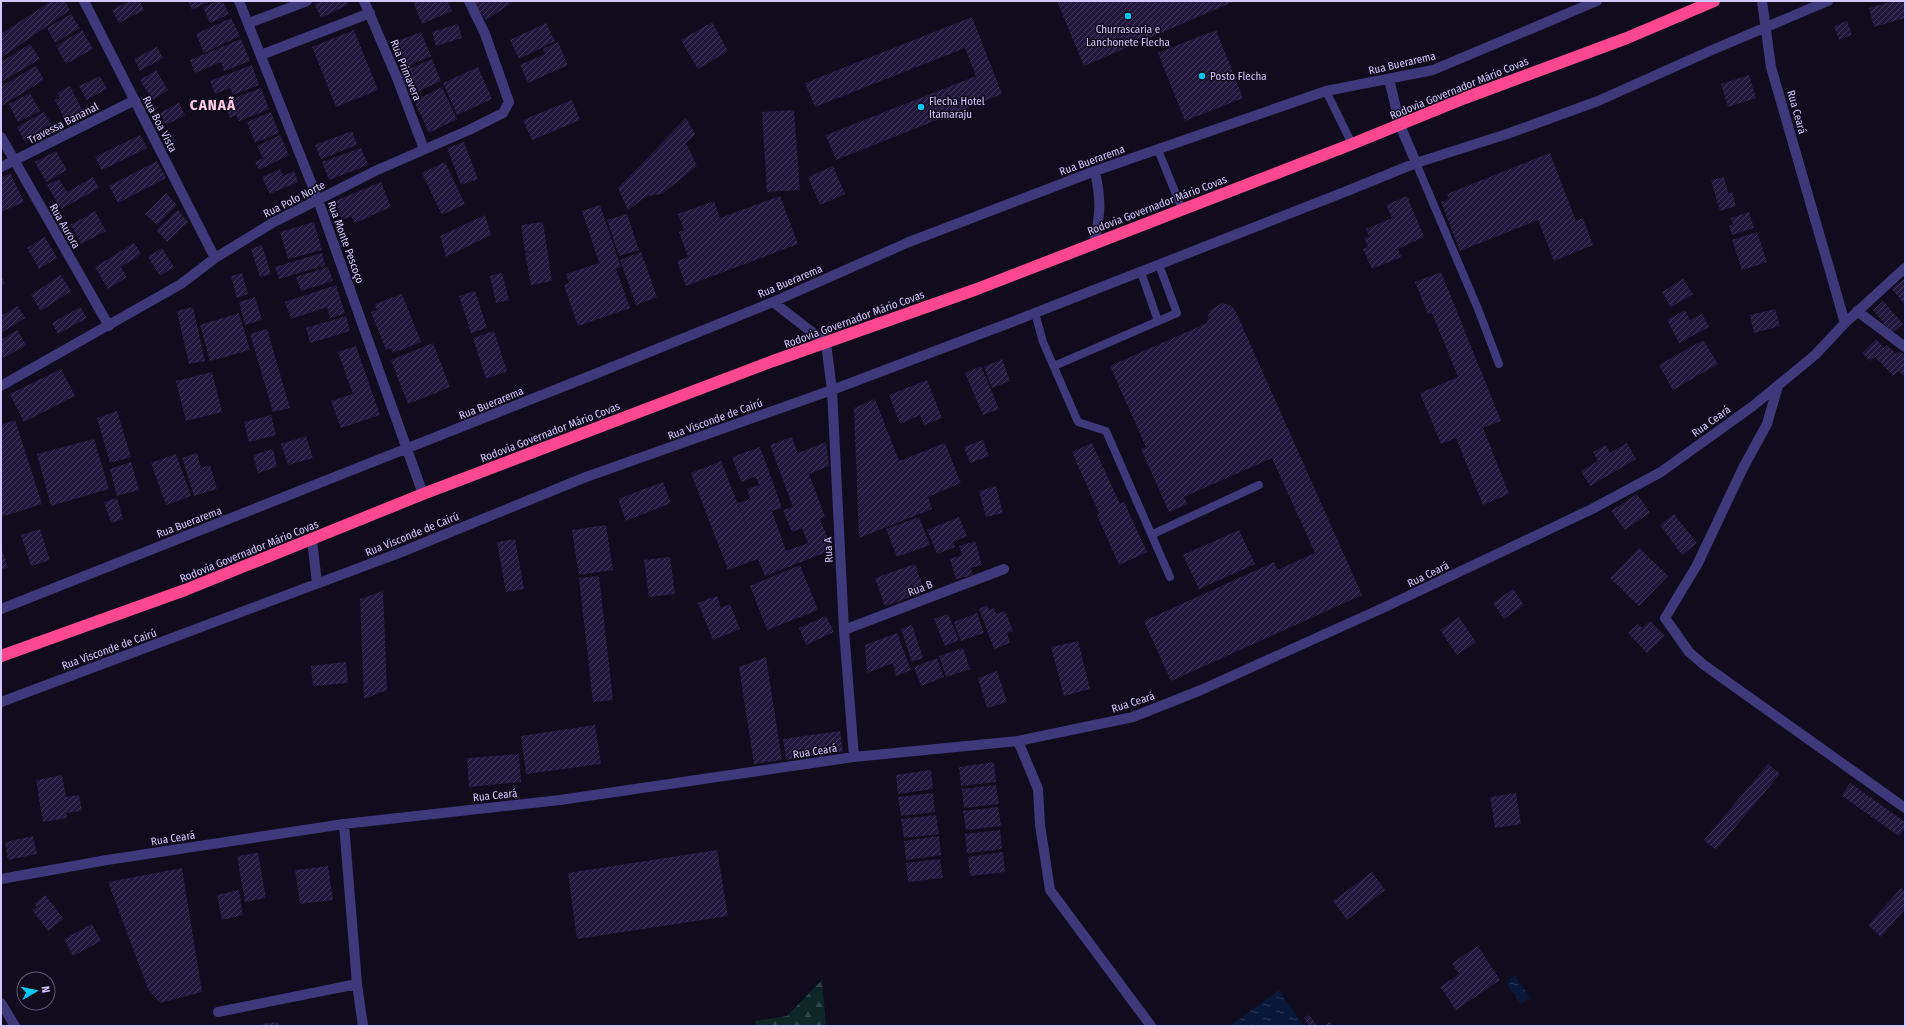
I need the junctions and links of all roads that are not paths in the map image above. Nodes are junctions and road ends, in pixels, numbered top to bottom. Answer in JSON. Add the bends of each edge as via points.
{"nodes":[{"id":1,"x":84,"y":1,"type":"edge"},
{"id":2,"x":239,"y":1,"type":"edge"},
{"id":3,"x":307,"y":1,"type":"edge"},
{"id":4,"x":364,"y":1,"type":"edge"},
{"id":5,"x":469,"y":1,"type":"edge"},
{"id":6,"x":1597,"y":1,"type":"edge"},
{"id":7,"x":1714,"y":1,"type":"edge"},
{"id":8,"x":1762,"y":1,"type":"edge"},
{"id":9,"x":1828,"y":1,"type":"edge"},
{"id":10,"x":370,"y":13,"type":"junction"},
{"id":11,"x":248,"y":23,"type":"junction"},
{"id":12,"x":1765,"y":27,"type":"junction"},
{"id":13,"x":261,"y":55,"type":"junction"},
{"id":14,"x":1389,"y":79,"type":"junction"},
{"id":15,"x":1326,"y":91,"type":"junction"},
{"id":16,"x":135,"y":100,"type":"junction"},
{"id":17,"x":1400,"y":125,"type":"junction"},
{"id":18,"x":1,"y":137,"type":"edge"},
{"id":19,"x":1352,"y":144,"type":"junction"},
{"id":20,"x":424,"y":149,"type":"junction"},
{"id":21,"x":1158,"y":150,"type":"junction"},
{"id":22,"x":14,"y":162,"type":"junction"},
{"id":23,"x":1416,"y":163,"type":"junction"},
{"id":24,"x":1,"y":167,"type":"edge"},
{"id":25,"x":1095,"y":171,"type":"junction"},
{"id":26,"x":318,"y":200,"type":"junction"},
{"id":27,"x":1182,"y":209,"type":"junction"},
{"id":28,"x":1094,"y":242,"type":"junction"},
{"id":29,"x":215,"y":258,"type":"junction"},
{"id":30,"x":1159,"y":265,"type":"junction"},
{"id":31,"x":1905,"y":268,"type":"edge"},
{"id":32,"x":1141,"y":272,"type":"junction"},
{"id":33,"x":773,"y":302,"type":"junction"},
{"id":34,"x":1857,"y":311,"type":"junction"},
{"id":35,"x":1035,"y":313,"type":"junction"},
{"id":36,"x":1158,"y":321,"type":"junction"},
{"id":37,"x":1845,"y":323,"type":"junction"},
{"id":38,"x":109,"y":326,"type":"junction"},
{"id":39,"x":826,"y":343,"type":"junction"},
{"id":40,"x":1903,"y":343,"type":"edge"},
{"id":41,"x":1499,"y":364,"type":"dead end"},
{"id":42,"x":1054,"y":366,"type":"junction"},
{"id":43,"x":1,"y":386,"type":"edge"},
{"id":44,"x":1778,"y":386,"type":"junction"},
{"id":45,"x":832,"y":390,"type":"junction"},
{"id":46,"x":408,"y":449,"type":"junction"},
{"id":47,"x":1259,"y":485,"type":"dead end"},
{"id":48,"x":423,"y":494,"type":"junction"},
{"id":49,"x":1153,"y":534,"type":"junction"},
{"id":50,"x":312,"y":540,"type":"junction"},
{"id":51,"x":1004,"y":569,"type":"dead end"},
{"id":52,"x":1170,"y":577,"type":"dead end"},
{"id":53,"x":317,"y":583,"type":"junction"},
{"id":54,"x":1,"y":609,"type":"edge"},
{"id":55,"x":844,"y":630,"type":"junction"},
{"id":56,"x":1,"y":656,"type":"edge"},
{"id":57,"x":1,"y":702,"type":"edge"},
{"id":58,"x":1018,"y":741,"type":"junction"},
{"id":59,"x":854,"y":757,"type":"junction"},
{"id":60,"x":1905,"y":808,"type":"edge"},
{"id":61,"x":344,"y":824,"type":"junction"},
{"id":62,"x":1,"y":879,"type":"edge"},
{"id":63,"x":356,"y":984,"type":"junction"},
{"id":64,"x":1,"y":1003,"type":"edge"},
{"id":65,"x":218,"y":1012,"type":"dead end"},
{"id":66,"x":15,"y":1026,"type":"edge"},
{"id":67,"x":363,"y":1026,"type":"edge"},
{"id":68,"x":1151,"y":1026,"type":"edge"}],
"edges":[{"from":1,"to":16,"type":"street","name":"Rua Boa Vista"},
{"from":2,"to":11,"type":"street","name":"Rua Monte Pescoço"},
{"from":3,"to":11,"type":"street"},
{"from":4,"to":10,"type":"street","name":"Rua Primavera"},
{"from":5,"to":20,"type":"street","name":"Rua Polo Norte","via":[[509,102],[503,113]]},
{"from":6,"to":14,"type":"street","name":"Rua Buerarema","via":[[1433,70]]},
{"from":7,"to":17,"type":"highway","name":"Rodovia Governador Mário Covas","via":[[1627,38]]},
{"from":8,"to":12,"type":"street","name":"Rua Ceará"},
{"from":9,"to":12,"type":"street","name":"Rua Visconde de Cairú"},
{"from":10,"to":13,"type":"street"},
{"from":10,"to":20,"type":"street","name":"Rua Primavera"},
{"from":11,"to":13,"type":"street","name":"Rua Monte Pescoço"},
{"from":12,"to":23,"type":"street","name":"Rua Visconde de Cairú","via":[[1598,101],[1508,134]]},
{"from":12,"to":37,"type":"street","name":"Rua Ceará","via":[[1772,67]]},
{"from":13,"to":26,"type":"street","name":"Rua Monte Pescoço"},
{"from":14,"to":15,"type":"street","name":"Rua Buerarema"},
{"from":14,"to":17,"type":"street"},
{"from":15,"to":19,"type":"lane"},
{"from":15,"to":21,"type":"street","name":"Rua Buerarema"},
{"from":16,"to":22,"type":"street","name":"Travessa Bananal"},
{"from":16,"to":29,"type":"street","name":"Rua Boa Vista"},
{"from":17,"to":19,"type":"highway","name":"Rodovia Governador Mário Covas"},
{"from":17,"to":23,"type":"street"},
{"from":18,"to":22,"type":"street","name":"Rua Aurora"},
{"from":19,"to":27,"type":"highway","name":"Rodovia Governador Mário Covas"},
{"from":20,"to":26,"type":"street","name":"Rua Polo Norte"},
{"from":21,"to":25,"type":"street","name":"Rua Buerarema"},
{"from":21,"to":27,"type":"lane"},
{"from":22,"to":24,"type":"street","name":"Travessa Bananal"},
{"from":22,"to":38,"type":"street","name":"Rua Aurora"},
{"from":23,"to":30,"type":"street","name":"Rua Visconde de Cairú"},
{"from":23,"to":41,"type":"lane"},
{"from":25,"to":28,"type":"street","via":[[1100,216]]},
{"from":25,"to":33,"type":"street","name":"Rua Buerarema","via":[[909,242]]},
{"from":26,"to":29,"type":"street","name":"Rua Polo Norte","via":[[274,222]]},
{"from":26,"to":46,"type":"street","name":"Rua Monte Pescoço"},
{"from":27,"to":28,"type":"highway","name":"Rodovia Governador Mário Covas"},
{"from":28,"to":39,"type":"highway","name":"Rodovia Governador Mário Covas","via":[[977,289]]},
{"from":29,"to":38,"type":"street","name":"Rua Polo Norte","via":[[181,284]]},
{"from":30,"to":32,"type":"street","name":"Rua Visconde de Cairú"},
{"from":30,"to":36,"type":"lane","via":[[1177,312]]},
{"from":31,"to":34,"type":"street"},
{"from":32,"to":35,"type":"street","name":"Rua Visconde de Cairú"},
{"from":32,"to":36,"type":"lane"},
{"from":33,"to":39,"type":"street"},
{"from":33,"to":46,"type":"street","name":"Rua Buerarema"},
{"from":34,"to":37,"type":"street"},
{"from":34,"to":40,"type":"street"},
{"from":35,"to":42,"type":"lane","via":[[1043,342]]},
{"from":35,"to":45,"type":"street","name":"Rua Visconde de Cairú"},
{"from":36,"to":42,"type":"lane"},
{"from":37,"to":44,"type":"street","name":"Rua Ceará","via":[[1815,355]]},
{"from":38,"to":43,"type":"street","name":"Rua Polo Norte"},
{"from":39,"to":45,"type":"street","name":"Rua A"},
{"from":39,"to":48,"type":"highway","name":"Rodovia Governador Mário Covas"},
{"from":42,"to":49,"type":"lane","via":[[1078,422],[1106,431]]},
{"from":44,"to":58,"type":"street","name":"Rua Ceará","via":[[1661,472],[1592,509],[1385,607],[1200,690],[1133,717]]},
{"from":44,"to":60,"type":"street","via":[[1767,424],[1743,468],[1697,566],[1665,618],[1689,652],[1704,665]]},
{"from":45,"to":53,"type":"street","name":"Rua Visconde de Cairú","via":[[586,477],[399,553]]},
{"from":45,"to":55,"type":"street","name":"Rua A"},
{"from":46,"to":48,"type":"street","name":"Rua Monte Pescoço"},
{"from":46,"to":54,"type":"street","name":"Rua Buerarema"},
{"from":47,"to":49,"type":"lane"},
{"from":48,"to":50,"type":"highway","name":"Rodovia Governador Mário Covas"},
{"from":49,"to":52,"type":"lane"},
{"from":50,"to":53,"type":"street"},
{"from":50,"to":56,"type":"highway","name":"Rodovia Governador Mário Covas","via":[[185,590]]},
{"from":51,"to":55,"type":"street","name":"Rua B"},
{"from":53,"to":57,"type":"street","name":"Rua Visconde de Cairú"},
{"from":55,"to":59,"type":"street","name":"Rua A"},
{"from":58,"to":59,"type":"street","name":"Rua Ceará"},
{"from":58,"to":68,"type":"street","via":[[1038,789],[1040,825],[1050,890]]},
{"from":59,"to":61,"type":"street","name":"Rua Ceará","via":[[560,800]]},
{"from":61,"to":62,"type":"street","name":"Rua Ceará"},
{"from":61,"to":63,"type":"street"},
{"from":63,"to":65,"type":"street"},
{"from":63,"to":67,"type":"street"},
{"from":64,"to":66,"type":"street"}]}
